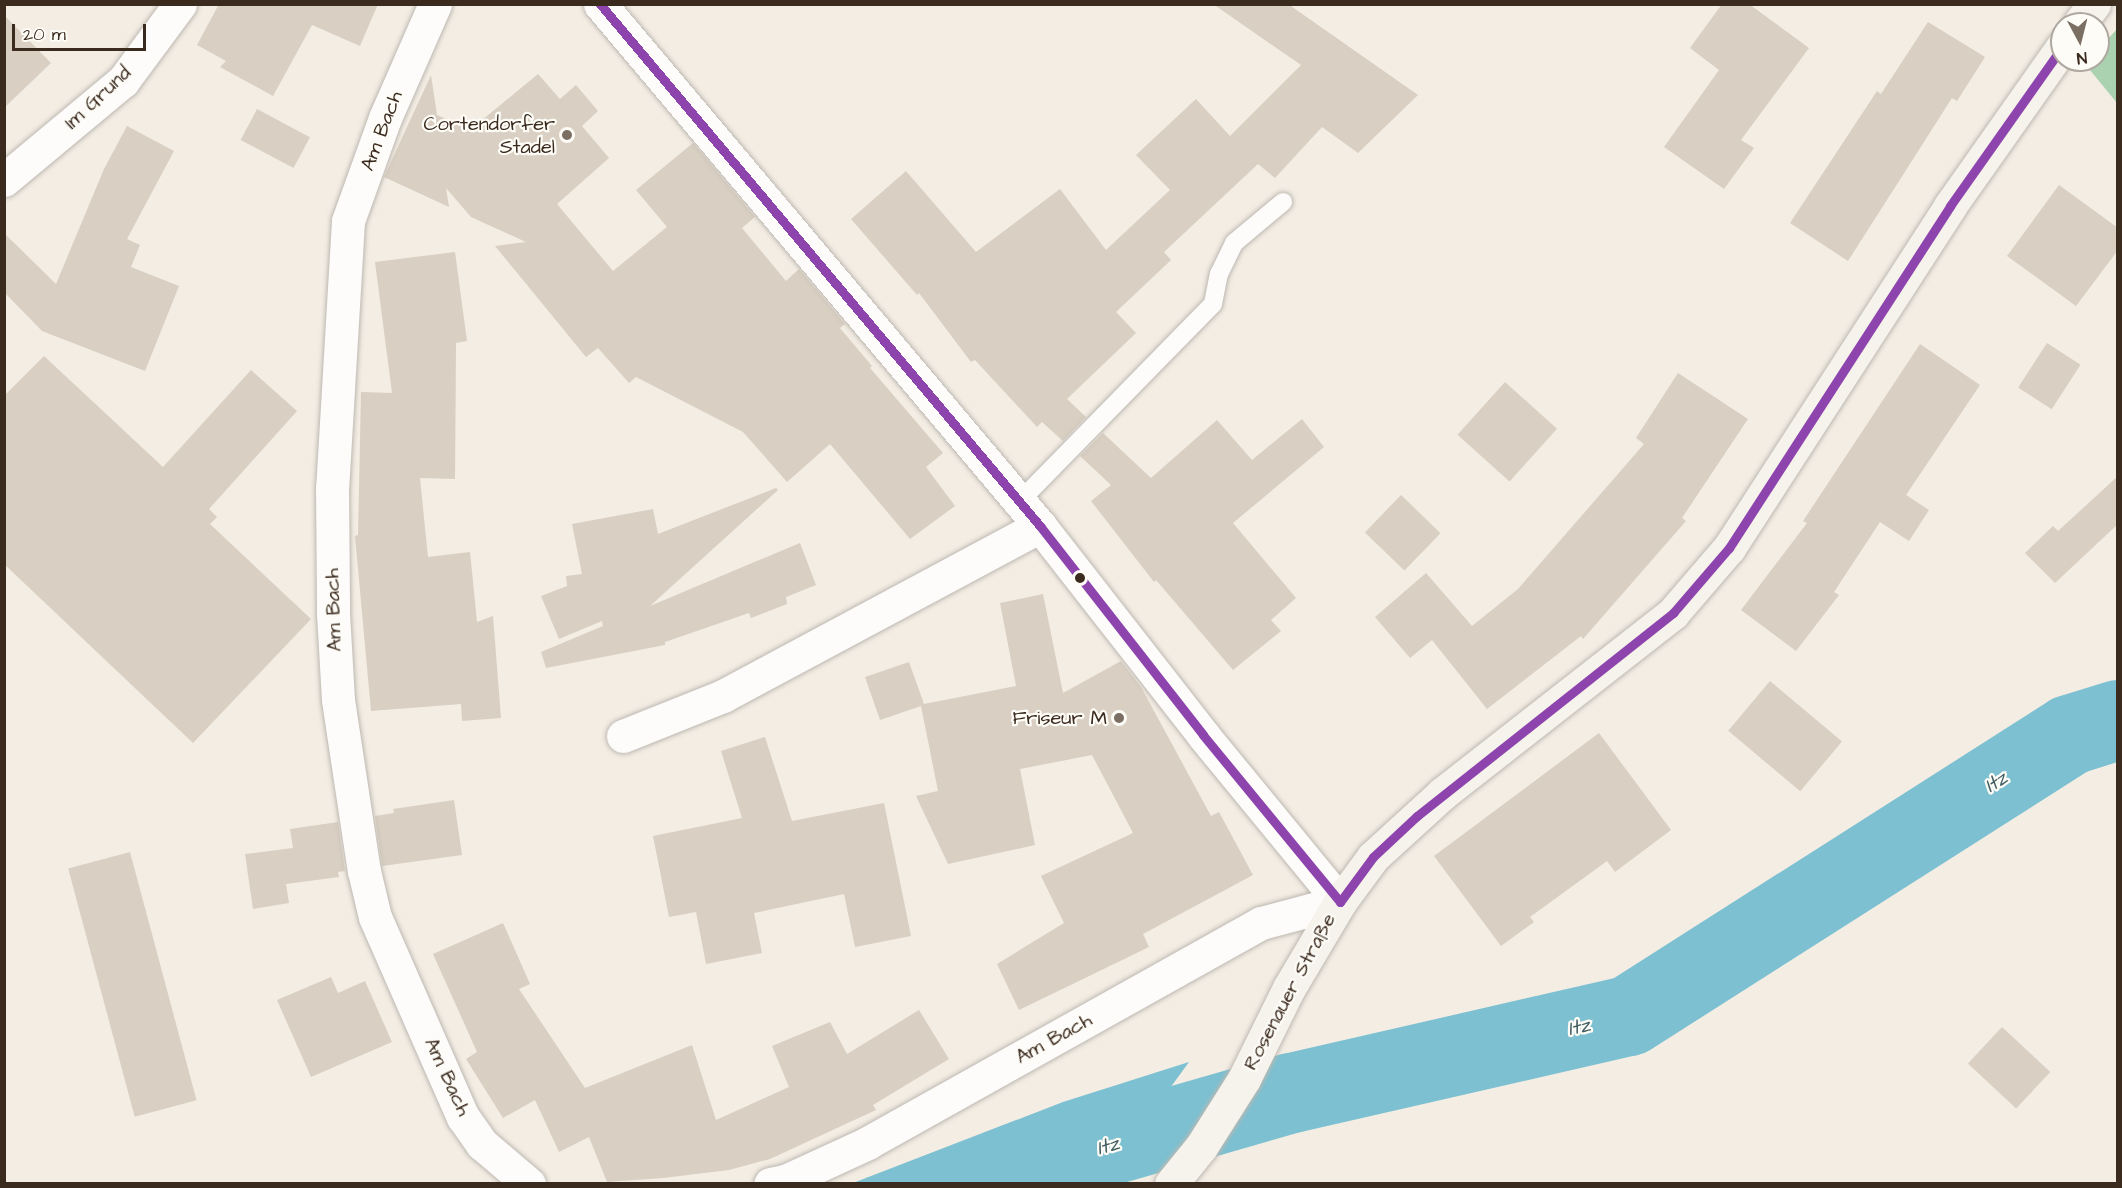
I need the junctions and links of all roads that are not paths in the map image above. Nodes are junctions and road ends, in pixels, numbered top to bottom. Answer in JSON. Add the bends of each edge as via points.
{"nodes":[{"id":1,"x":180,"y":4,"type":"edge"},
{"id":2,"x":435,"y":4,"type":"edge"},
{"id":3,"x":600,"y":4,"type":"edge"},
{"id":4,"x":2050,"y":64,"type":"edge"},
{"id":5,"x":4,"y":180,"type":"edge"},
{"id":6,"x":1283,"y":202,"type":"dead end"},
{"id":7,"x":1029,"y":514,"type":"junction"},
{"id":8,"x":623,"y":736,"type":"dead end"},
{"id":9,"x":1340,"y":902,"type":"junction"},
{"id":10,"x":529,"y":1184,"type":"edge"},
{"id":11,"x":770,"y":1184,"type":"edge"},
{"id":12,"x":1171,"y":1184,"type":"edge"}],
"edges":[{"from":1,"to":5,"type":"street","name":"Im Grund","via":[[123,81]]},
{"from":2,"to":10,"type":"street","name":"Am Bach","via":[[384,118],[348,221],[332,487],[338,700],[364,871],[375,917],[463,1117],[482,1144]]},
{"from":3,"to":7,"type":"street"},
{"from":4,"to":9,"type":"street","name":"Rosenauer Straße","via":[[1968,178],[1729,548],[1673,613],[1417,816],[1373,857]]},
{"from":6,"to":7,"type":"lane","via":[[1234,243],[1219,274],[1213,304]]},
{"from":7,"to":8,"type":"street","via":[[723,696]]},
{"from":7,"to":9,"type":"street"},
{"from":9,"to":11,"type":"street","name":"Am Bach","via":[[1261,923],[868,1143]]},
{"from":9,"to":12,"type":"street","name":"Rosenauer Straße","via":[[1289,988],[1244,1079],[1201,1148]]}]}
